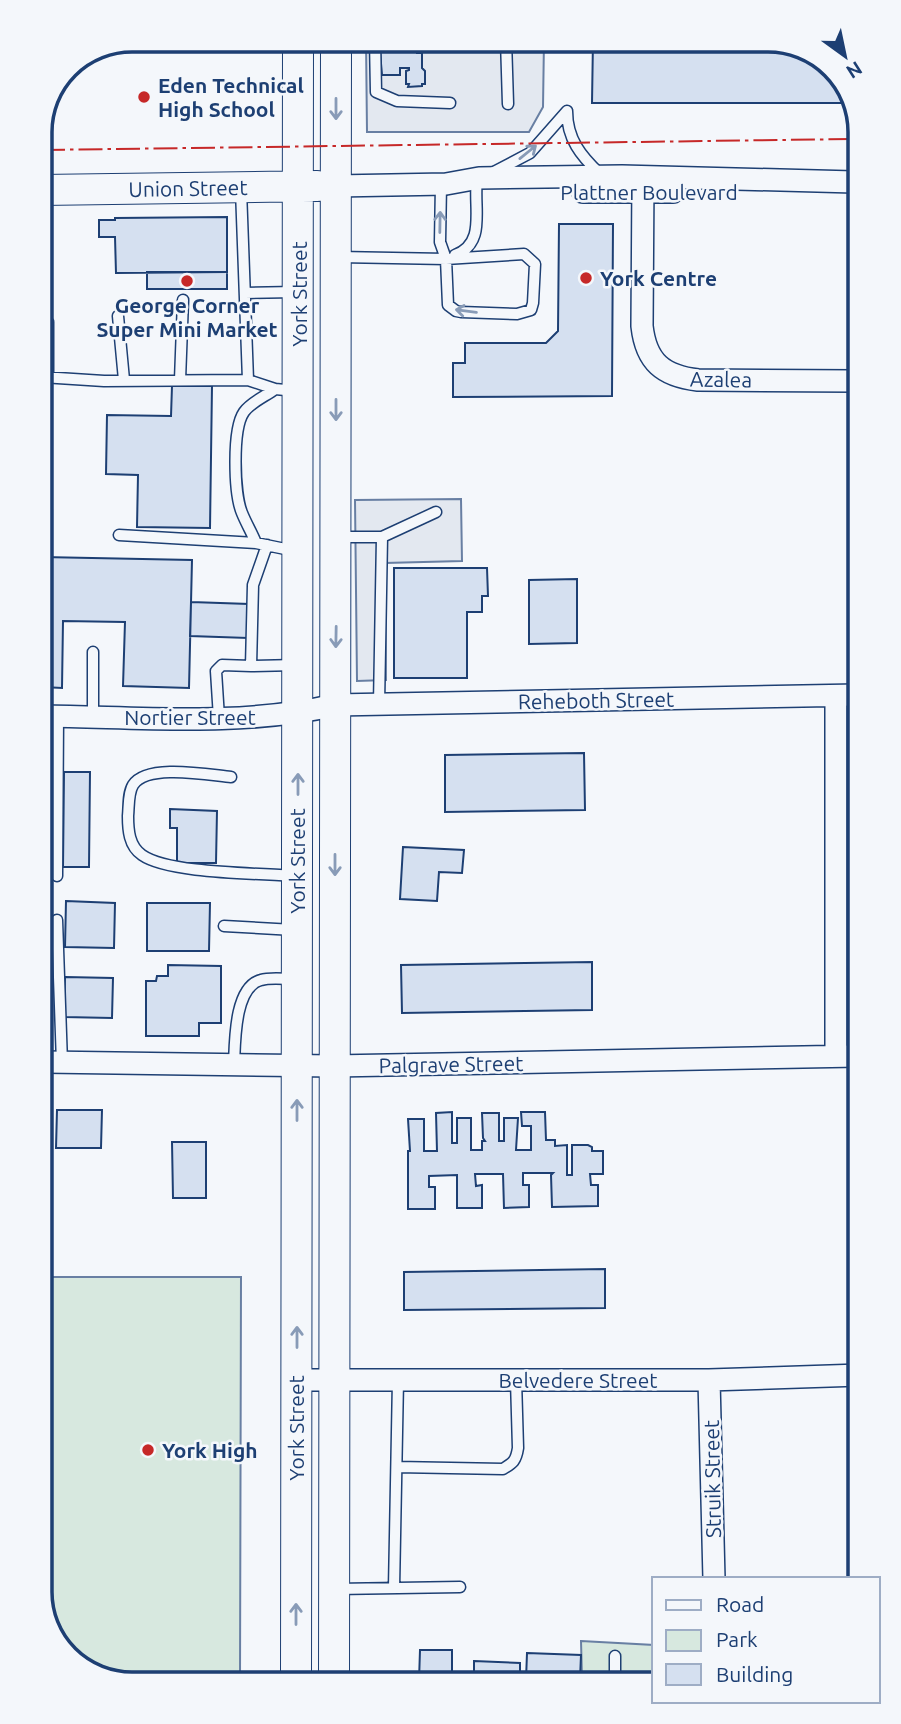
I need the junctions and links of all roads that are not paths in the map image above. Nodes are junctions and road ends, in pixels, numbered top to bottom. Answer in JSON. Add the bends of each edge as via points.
{"nodes":[{"id":1,"x":298,"y":53,"type":"edge"},
{"id":2,"x":335,"y":53,"type":"edge"},
{"id":3,"x":375,"y":53,"type":"edge"},
{"id":4,"x":506,"y":53,"type":"edge"},
{"id":5,"x":450,"y":103,"type":"dead end"},
{"id":6,"x":508,"y":104,"type":"dead end"},
{"id":7,"x":607,"y":177,"type":"junction"},
{"id":8,"x":848,"y":182,"type":"edge"},
{"id":9,"x":477,"y":183,"type":"junction"},
{"id":10,"x":443,"y":184,"type":"junction"},
{"id":11,"x":643,"y":184,"type":"junction"},
{"id":12,"x":299,"y":186,"type":"junction"},
{"id":13,"x":336,"y":186,"type":"junction"},
{"id":14,"x":241,"y":187,"type":"junction"},
{"id":15,"x":53,"y":190,"type":"edge"},
{"id":16,"x":848,"y":193,"type":"edge"},
{"id":17,"x":476,"y":239,"type":"junction"},
{"id":18,"x":502,"y":256,"type":"junction"},
{"id":19,"x":446,"y":259,"type":"junction"},
{"id":20,"x":346,"y":261,"type":"junction"},
{"id":21,"x":299,"y":292,"type":"junction"},
{"id":22,"x":245,"y":293,"type":"junction"},
{"id":23,"x":183,"y":300,"type":"dead end"},
{"id":24,"x":118,"y":316,"type":"dead end"},
{"id":25,"x":53,"y":377,"type":"edge"},
{"id":26,"x":124,"y":380,"type":"junction"},
{"id":27,"x":180,"y":380,"type":"junction"},
{"id":28,"x":248,"y":380,"type":"junction"},
{"id":29,"x":848,"y":381,"type":"edge"},
{"id":30,"x":287,"y":390,"type":"junction"},
{"id":31,"x":436,"y":512,"type":"dead end"},
{"id":32,"x":118,"y":535,"type":"dead end"},
{"id":33,"x":337,"y":537,"type":"junction"},
{"id":34,"x":382,"y":537,"type":"junction"},
{"id":35,"x":261,"y":544,"type":"junction"},
{"id":36,"x":298,"y":551,"type":"junction"},
{"id":37,"x":93,"y":652,"type":"dead end"},
{"id":38,"x":298,"y":665,"type":"junction"},
{"id":39,"x":251,"y":666,"type":"junction"},
{"id":40,"x":846,"y":696,"type":"edge"},
{"id":41,"x":379,"y":704,"type":"junction"},
{"id":42,"x":335,"y":705,"type":"junction"},
{"id":43,"x":298,"y":714,"type":"junction"},
{"id":44,"x":53,"y":716,"type":"edge"},
{"id":45,"x":93,"y":716,"type":"junction"},
{"id":46,"x":219,"y":718,"type":"junction"},
{"id":47,"x":53,"y":758,"type":"edge"},
{"id":48,"x":231,"y":777,"type":"dead end"},
{"id":49,"x":57,"y":876,"type":"dead end"},
{"id":50,"x":297,"y":876,"type":"junction"},
{"id":51,"x":57,"y":920,"type":"dead end"},
{"id":52,"x":224,"y":926,"type":"dead end"},
{"id":53,"x":297,"y":930,"type":"junction"},
{"id":54,"x":297,"y":979,"type":"junction"},
{"id":55,"x":836,"y":1056,"type":"junction"},
{"id":56,"x":848,"y":1056,"type":"edge"},
{"id":57,"x":53,"y":1062,"type":"edge"},
{"id":58,"x":234,"y":1065,"type":"junction"},
{"id":59,"x":297,"y":1066,"type":"junction"},
{"id":60,"x":334,"y":1066,"type":"junction"},
{"id":61,"x":848,"y":1375,"type":"edge"},
{"id":62,"x":296,"y":1380,"type":"junction"},
{"id":63,"x":334,"y":1380,"type":"junction"},
{"id":64,"x":398,"y":1380,"type":"junction"},
{"id":65,"x":516,"y":1380,"type":"junction"},
{"id":66,"x":709,"y":1380,"type":"junction"},
{"id":67,"x":397,"y":1467,"type":"junction"},
{"id":68,"x":714,"y":1577,"type":"edge"},
{"id":69,"x":460,"y":1587,"type":"dead end"},
{"id":70,"x":394,"y":1588,"type":"junction"},
{"id":71,"x":334,"y":1589,"type":"junction"},
{"id":72,"x":615,"y":1656,"type":"dead end"},
{"id":73,"x":296,"y":1671,"type":"edge"},
{"id":74,"x":334,"y":1671,"type":"edge"},
{"id":75,"x":615,"y":1672,"type":"edge"}],
"edges":[{"from":1,"to":12,"type":"main road","name":"York Street"},
{"from":2,"to":13,"type":"main road","name":"York Street","one_way":true},
{"from":3,"to":5,"type":"lane","via":[[376,92],[397,101]]},
{"from":4,"to":6,"type":"lane"},
{"from":7,"to":9,"type":"street","name":"Plattner Boulevard"},
{"from":9,"to":7,"type":"lane","one_way":true,"via":[[530,153],[567,111],[572,139],[584,158]]},
{"from":7,"to":11,"type":"street","name":"Plattner Boulevard"},
{"from":8,"to":11,"type":"street","name":"Plattner Boulevard"},
{"from":9,"to":10,"type":"street","name":"Plattner Boulevard"},
{"from":9,"to":11,"type":"street","name":"Plattner Boulevard"},
{"from":9,"to":17,"type":"lane"},
{"from":10,"to":13,"type":"street","name":"Plattner Boulevard"},
{"from":19,"to":10,"type":"lane","one_way":true,"via":[[440,243]]},
{"from":11,"to":16,"type":"street","name":"Plattner Boulevard"},
{"from":11,"to":29,"type":"street","name":"Azalea","via":[[642,326],[654,362],[680,378],[698,380]]},
{"from":12,"to":13,"type":"main road","name":"Union Street"},
{"from":12,"to":14,"type":"main road","name":"Union Street"},
{"from":12,"to":21,"type":"main road","name":"York Street"},
{"from":13,"to":20,"type":"main road","name":"York Street"},
{"from":14,"to":15,"type":"main road","name":"Union Street"},
{"from":14,"to":22,"type":"lane"},
{"from":17,"to":18,"type":"lane","via":[[486,252]]},
{"from":17,"to":19,"type":"lane","via":[[467,251]]},
{"from":18,"to":19,"type":"lane"},
{"from":18,"to":19,"type":"lane","one_way":true,"via":[[524,254],[535,264],[533,307],[525,313],[454,310],[448,305]]},
{"from":19,"to":20,"type":"lane"},
{"from":20,"to":33,"type":"main road","name":"York Street","one_way":true},
{"from":21,"to":22,"type":"lane"},
{"from":21,"to":30,"type":"main road","name":"York Street"},
{"from":22,"to":28,"type":"lane"},
{"from":23,"to":27,"type":"lane"},
{"from":24,"to":26,"type":"lane"},
{"from":25,"to":26,"type":"lane"},
{"from":26,"to":27,"type":"lane"},
{"from":27,"to":28,"type":"lane"},
{"from":28,"to":30,"type":"lane"},
{"from":30,"to":35,"type":"lane","via":[[244,412],[237,437],[237,493],[242,513]]},
{"from":30,"to":36,"type":"main road","name":"York Street"},
{"from":31,"to":34,"type":"lane"},
{"from":32,"to":35,"type":"lane"},
{"from":33,"to":34,"type":"lane"},
{"from":33,"to":42,"type":"main road","name":"York Street","one_way":true},
{"from":34,"to":41,"type":"lane"},
{"from":35,"to":36,"type":"lane"},
{"from":35,"to":39,"type":"lane","via":[[253,584]]},
{"from":36,"to":38,"type":"main road","name":"York Street"},
{"from":37,"to":45,"type":"lane"},
{"from":38,"to":39,"type":"lane"},
{"from":38,"to":43,"type":"main road","name":"York Street"},
{"from":39,"to":46,"type":"lane","via":[[222,665],[216,670]]},
{"from":40,"to":41,"type":"street","name":"Reheboth Street"},
{"from":40,"to":55,"type":"street"},
{"from":41,"to":42,"type":"street","name":"Reheboth Street"},
{"from":42,"to":43,"type":"street","name":"Nortier Street"},
{"from":42,"to":60,"type":"main road","name":"York Street","one_way":true},
{"from":43,"to":46,"type":"street","name":"Nortier Street"},
{"from":50,"to":43,"type":"main road","name":"York Street","one_way":true},
{"from":44,"to":45,"type":"street","name":"Nortier Street"},
{"from":45,"to":46,"type":"street","name":"Nortier Street"},
{"from":47,"to":49,"type":"lane"},
{"from":48,"to":50,"type":"lane","via":[[166,772],[137,781],[130,793],[128,818],[130,839],[137,850],[158,863],[183,868]]},
{"from":50,"to":53,"type":"main road","name":"York Street"},
{"from":51,"to":57,"type":"lane"},
{"from":52,"to":53,"type":"lane"},
{"from":53,"to":54,"type":"main road","name":"York Street"},
{"from":54,"to":58,"type":"lane","via":[[260,980],[250,986],[238,1016]]},
{"from":54,"to":59,"type":"main road","name":"York Street"},
{"from":55,"to":56,"type":"street","name":"Palgrave Street"},
{"from":55,"to":60,"type":"street","name":"Palgrave Street"},
{"from":57,"to":58,"type":"street","name":"Palgrave Street"},
{"from":58,"to":59,"type":"street","name":"Palgrave Street"},
{"from":59,"to":60,"type":"street","name":"Palgrave Street"},
{"from":62,"to":59,"type":"main road","name":"York Street","one_way":true},
{"from":60,"to":63,"type":"main road","name":"York Street"},
{"from":61,"to":66,"type":"street","name":"Belvedere Street"},
{"from":62,"to":63,"type":"street","name":"Belvedere Street"},
{"from":73,"to":62,"type":"main road","name":"York Street","one_way":true},
{"from":63,"to":64,"type":"street","name":"Belvedere Street"},
{"from":63,"to":71,"type":"main road","name":"York Street"},
{"from":64,"to":65,"type":"street","name":"Belvedere Street"},
{"from":64,"to":67,"type":"lane"},
{"from":65,"to":66,"type":"street","name":"Belvedere Street"},
{"from":65,"to":67,"type":"lane","via":[[518,1448],[513,1464],[503,1469]]},
{"from":66,"to":68,"type":"street","name":"Struik Street"},
{"from":67,"to":70,"type":"lane"},
{"from":69,"to":70,"type":"lane"},
{"from":70,"to":71,"type":"lane"},
{"from":71,"to":74,"type":"main road","name":"York Street"},
{"from":72,"to":75,"type":"lane"}]}
